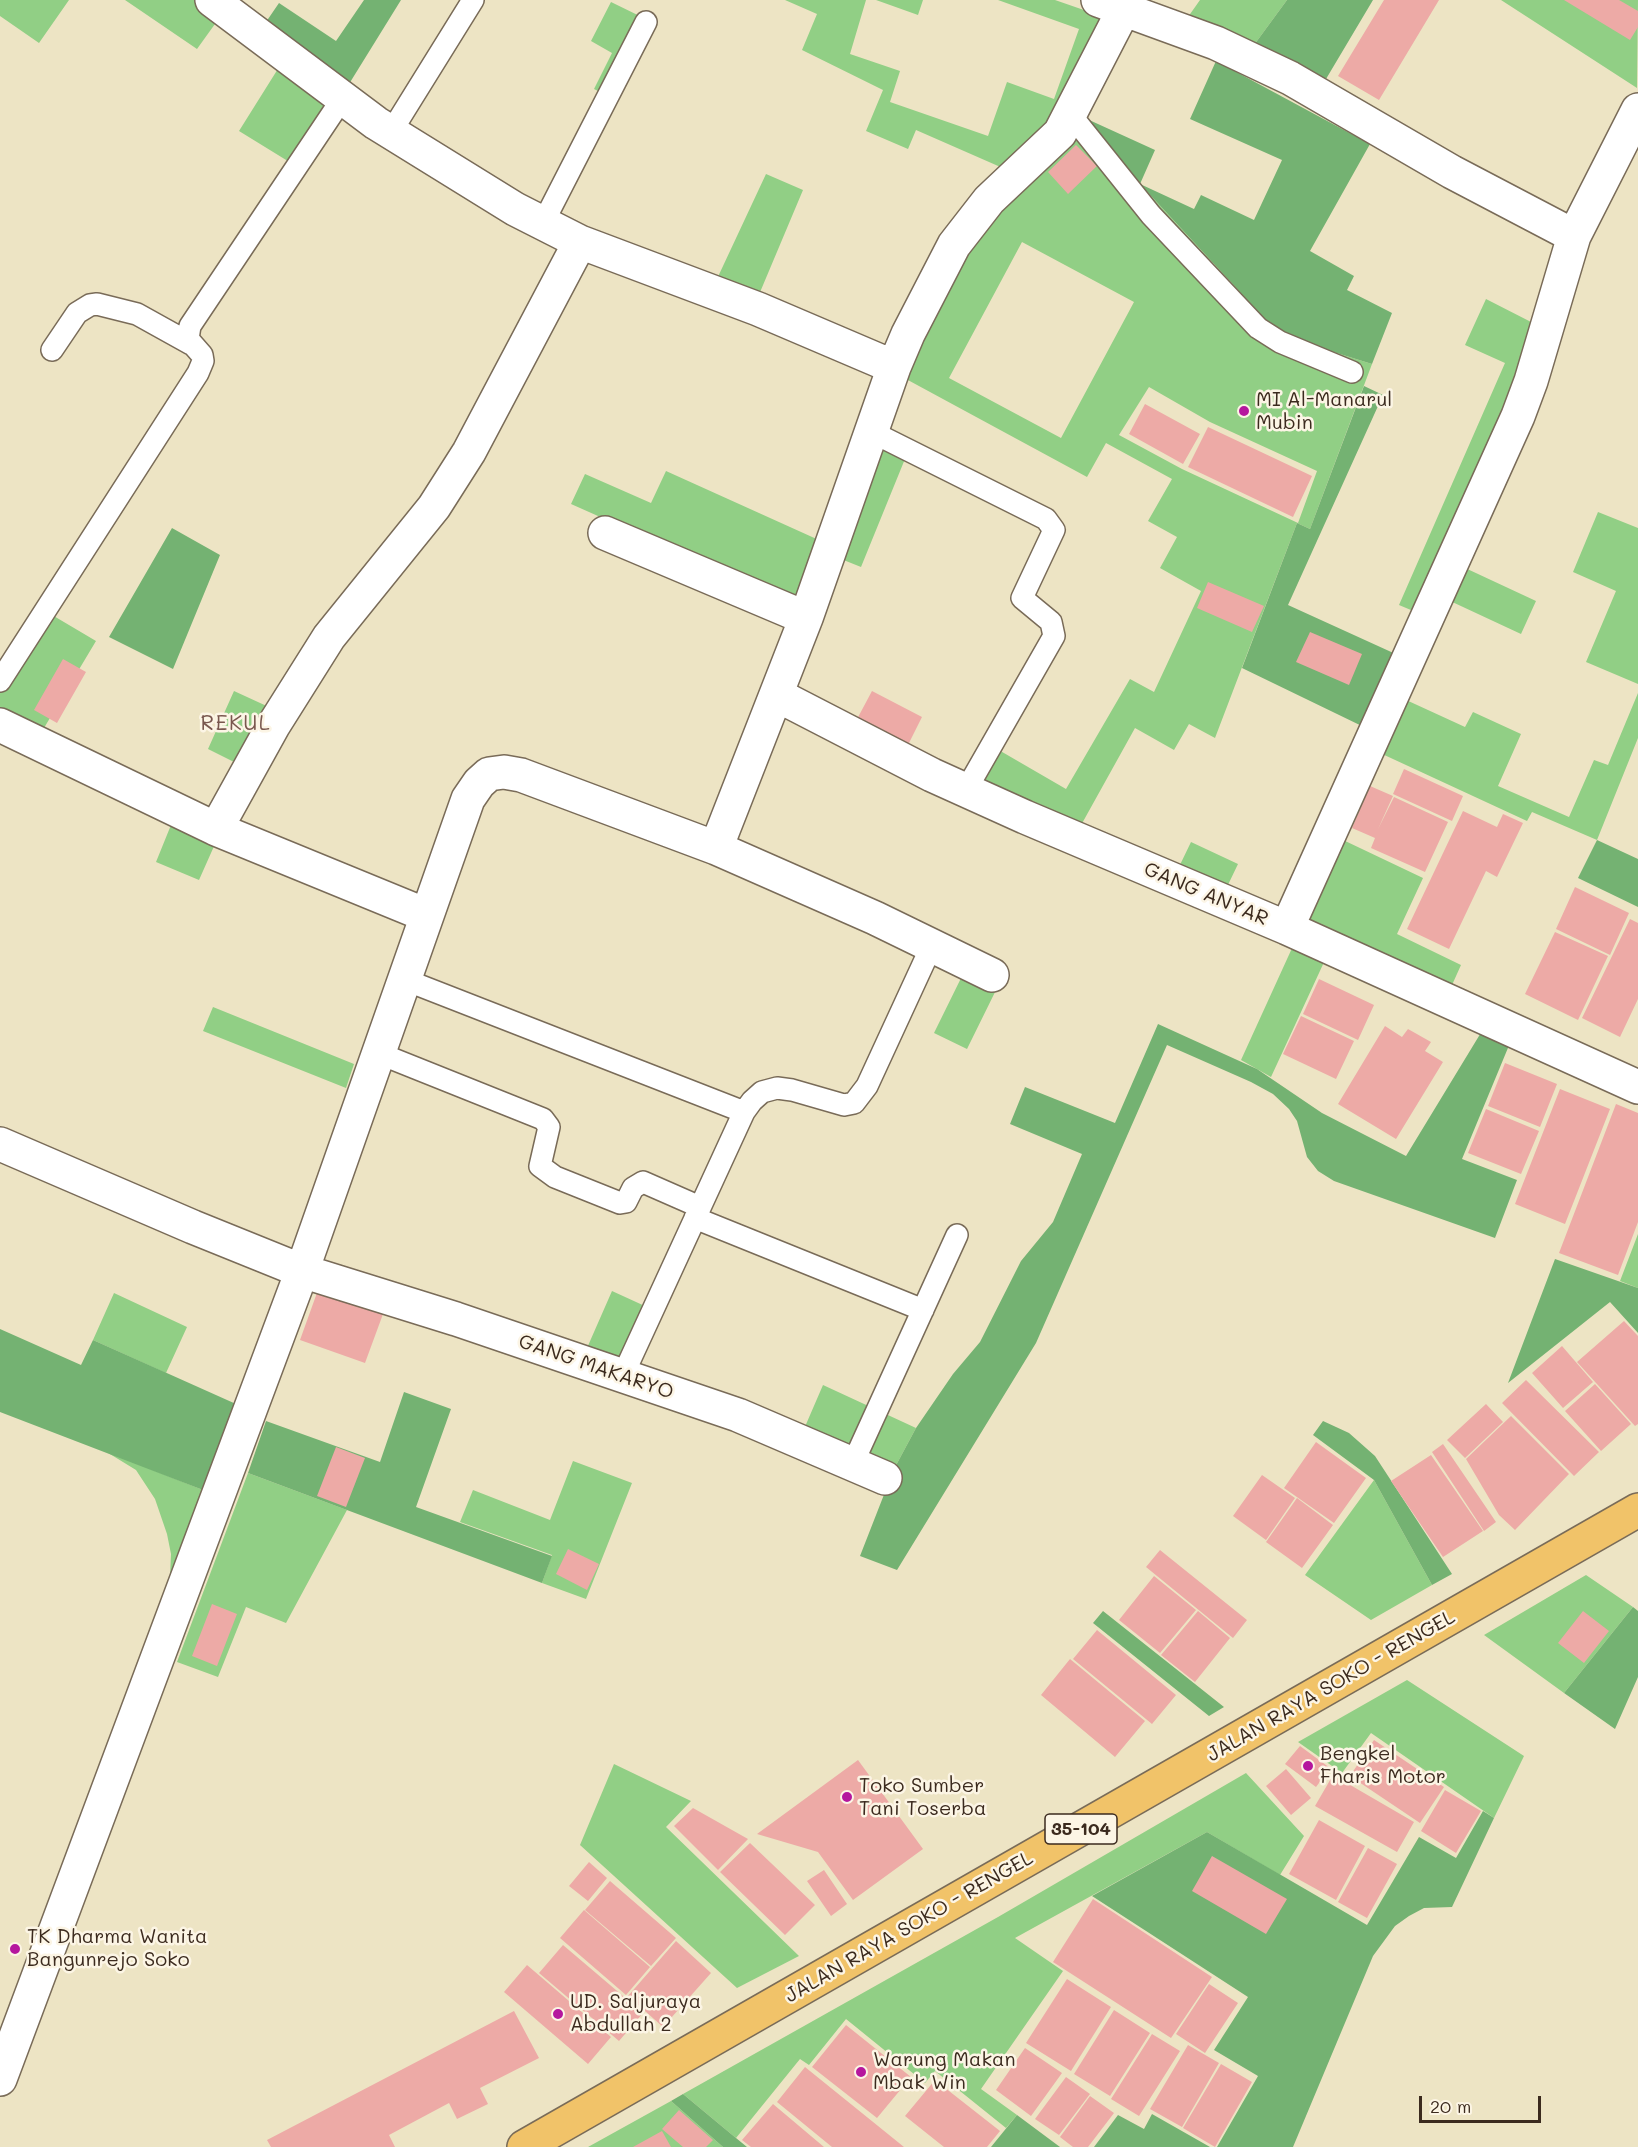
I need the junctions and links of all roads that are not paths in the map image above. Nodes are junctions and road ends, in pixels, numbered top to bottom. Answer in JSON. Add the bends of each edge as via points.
{"nodes":[{"id":1,"x":212,"y":0,"type":"edge"},
{"id":2,"x":473,"y":0,"type":"edge"},
{"id":3,"x":1111,"y":4,"type":"edge"},
{"id":4,"x":646,"y":22,"type":"dead end"},
{"id":5,"x":342,"y":99,"type":"junction"},
{"id":6,"x":1638,"y":110,"type":"edge"},
{"id":7,"x":1071,"y":115,"type":"junction"},
{"id":8,"x":391,"y":132,"type":"junction"},
{"id":9,"x":543,"y":223,"type":"junction"},
{"id":10,"x":1574,"y":236,"type":"junction"},
{"id":11,"x":580,"y":242,"type":"junction"},
{"id":12,"x":190,"y":345,"type":"junction"},
{"id":13,"x":52,"y":350,"type":"dead end"},
{"id":14,"x":894,"y":368,"type":"junction"},
{"id":15,"x":1352,"y":372,"type":"dead end"},
{"id":16,"x":872,"y":432,"type":"junction"},
{"id":17,"x":605,"y":533,"type":"dead end"},
{"id":18,"x":806,"y":618,"type":"junction"},
{"id":19,"x":0,"y":681,"type":"edge"},
{"id":20,"x":777,"y":695,"type":"junction"},
{"id":21,"x":0,"y":725,"type":"edge"},
{"id":22,"x":966,"y":790,"type":"junction"},
{"id":23,"x":216,"y":829,"type":"junction"},
{"id":24,"x":716,"y":848,"type":"junction"},
{"id":25,"x":426,"y":915,"type":"junction"},
{"id":26,"x":1287,"y":928,"type":"junction"},
{"id":27,"x":933,"y":945,"type":"junction"},
{"id":28,"x":992,"y":975,"type":"dead end"},
{"id":29,"x":403,"y":979,"type":"junction"},
{"id":30,"x":378,"y":1053,"type":"junction"},
{"id":31,"x":1638,"y":1087,"type":"edge"},
{"id":32,"x":744,"y":1112,"type":"junction"},
{"id":33,"x":0,"y":1144,"type":"edge"},
{"id":34,"x":698,"y":1213,"type":"junction"},
{"id":35,"x":957,"y":1235,"type":"dead end"},
{"id":36,"x":302,"y":1271,"type":"junction"},
{"id":37,"x":923,"y":1310,"type":"junction"},
{"id":38,"x":623,"y":1375,"type":"junction"},
{"id":39,"x":853,"y":1463,"type":"junction"},
{"id":40,"x":885,"y":1478,"type":"dead end"},
{"id":41,"x":1638,"y":1510,"type":"edge"},
{"id":42,"x":0,"y":2079,"type":"edge"},
{"id":43,"x":524,"y":2147,"type":"edge"}],
"edges":[{"from":1,"to":5,"type":"street"},
{"from":2,"to":8,"type":"lane"},
{"from":3,"to":7,"type":"street"},
{"from":3,"to":10,"type":"street","via":[[1216,43],[1290,78],[1452,172]]},
{"from":4,"to":9,"type":"lane"},
{"from":5,"to":8,"type":"street"},
{"from":5,"to":12,"type":"lane","via":[[190,326]]},
{"from":6,"to":10,"type":"street"},
{"from":7,"to":14,"type":"street","via":[[1060,133],[968,224],[933,284]]},
{"from":7,"to":15,"type":"lane","via":[[1151,215],[1258,328],[1280,342]]},
{"from":8,"to":9,"type":"street"},
{"from":9,"to":11,"type":"street"},
{"from":10,"to":26,"type":"street","via":[[1518,416]]},
{"from":11,"to":14,"type":"street","via":[[758,309]]},
{"from":11,"to":23,"type":"street","via":[[469,452],[434,507],[328,638]]},
{"from":12,"to":13,"type":"lane","via":[[137,314],[97,304],[77,313]]},
{"from":12,"to":19,"type":"lane","via":[[203,361],[198,373]]},
{"from":14,"to":16,"type":"street"},
{"from":16,"to":18,"type":"street"},
{"from":16,"to":22,"type":"lane","via":[[1046,519],[1054,530],[1022,598],[1051,622],[1054,636]]},
{"from":17,"to":18,"type":"street"},
{"from":18,"to":20,"type":"street"},
{"from":20,"to":22,"type":"street","name":"GANG ANYAR"},
{"from":20,"to":24,"type":"street"},
{"from":21,"to":23,"type":"street"},
{"from":22,"to":26,"type":"street","name":"GANG ANYAR"},
{"from":23,"to":25,"type":"street"},
{"from":24,"to":25,"type":"street","via":[[521,775],[489,774],[468,799]]},
{"from":24,"to":27,"type":"street"},
{"from":25,"to":29,"type":"street"},
{"from":26,"to":31,"type":"street","name":"GANG ANYAR"},
{"from":27,"to":28,"type":"street"},
{"from":27,"to":32,"type":"lane","via":[[867,1086],[854,1103],[844,1105],[777,1088],[762,1092]]},
{"from":29,"to":30,"type":"street"},
{"from":29,"to":32,"type":"lane"},
{"from":30,"to":34,"type":"lane","via":[[543,1119],[549,1127],[540,1166],[555,1177],[620,1203],[626,1202],[633,1188],[643,1182]]},
{"from":30,"to":36,"type":"street"},
{"from":32,"to":34,"type":"lane"},
{"from":33,"to":36,"type":"street","name":"GANG MAKARYO"},
{"from":34,"to":37,"type":"lane"},
{"from":34,"to":38,"type":"lane"},
{"from":35,"to":37,"type":"lane"},
{"from":36,"to":38,"type":"street","name":"GANG MAKARYO"},
{"from":36,"to":42,"type":"street"},
{"from":37,"to":39,"type":"lane"},
{"from":38,"to":39,"type":"street","name":"GANG MAKARYO","via":[[738,1415]]},
{"from":39,"to":40,"type":"street","name":"GANG MAKARYO"},
{"from":41,"to":43,"type":"main road","name":"JALAN RAYA SOKO - RENGEL","number":"35-104"}]}
